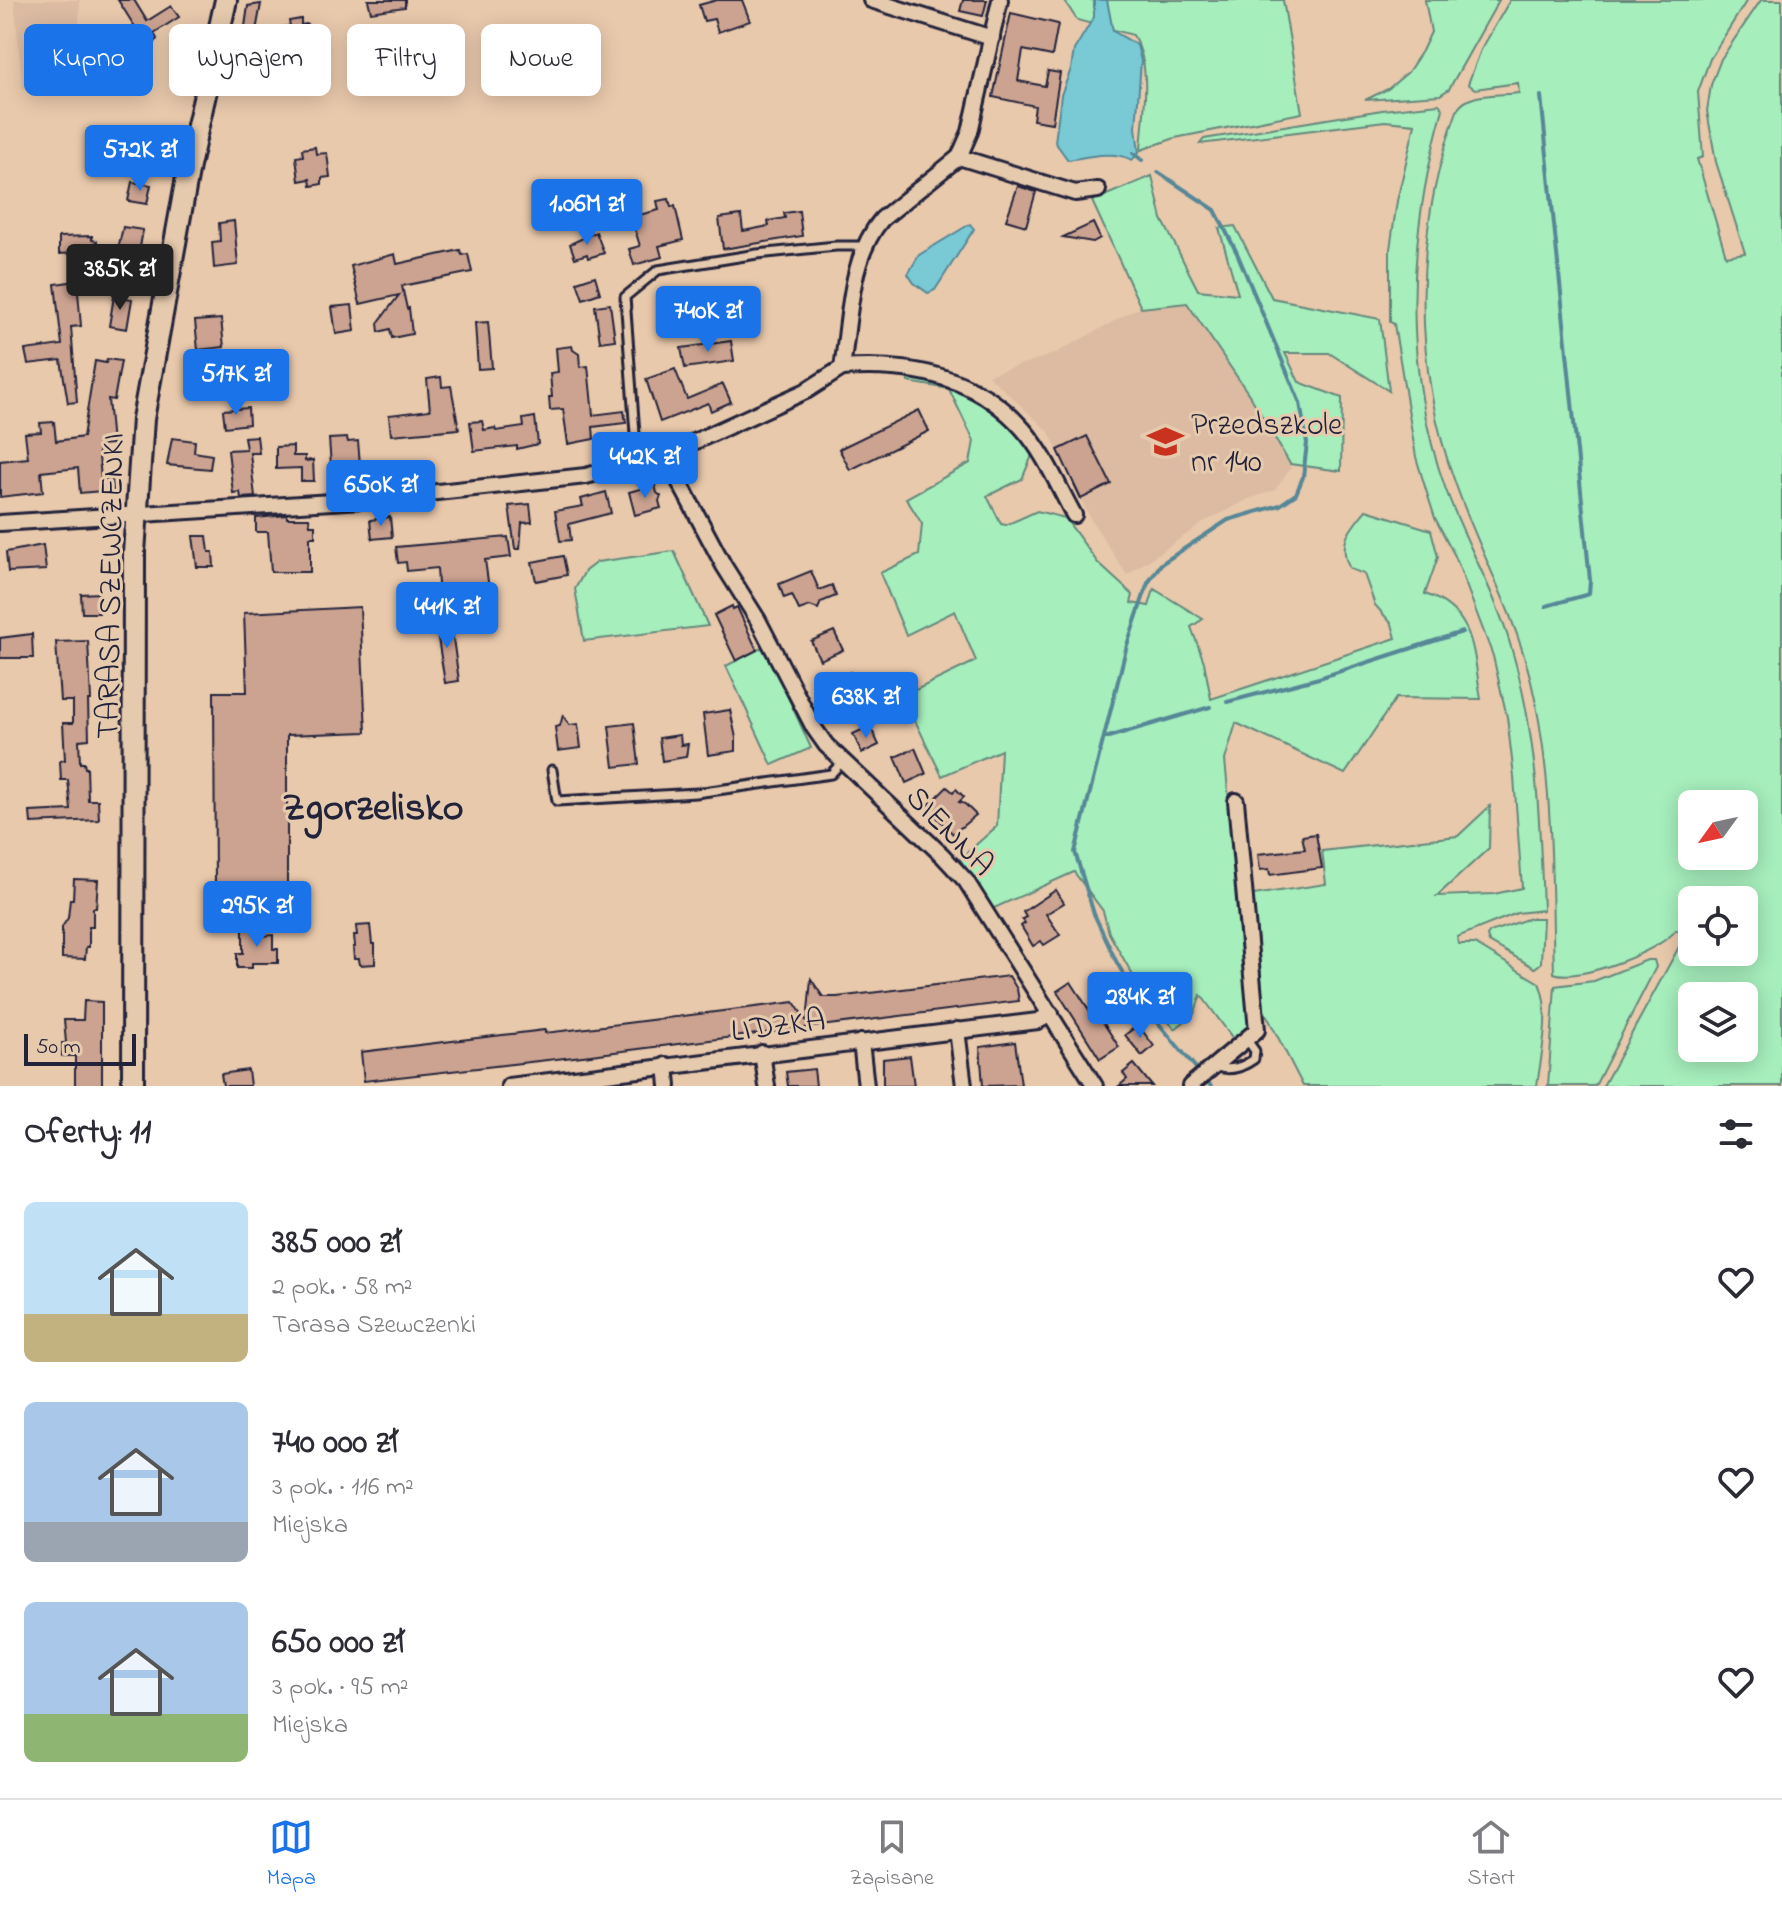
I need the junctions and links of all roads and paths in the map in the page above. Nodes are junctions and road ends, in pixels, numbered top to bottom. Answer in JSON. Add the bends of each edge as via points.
{"nodes":[{"id":1,"x":226,"y":0,"type":"edge"},
{"id":2,"x":871,"y":0,"type":"edge"},
{"id":3,"x":1000,"y":0,"type":"edge"},
{"id":4,"x":992,"y":38,"type":"junction"},
{"id":5,"x":959,"y":157,"type":"junction"},
{"id":6,"x":1098,"y":190,"type":"dead end"},
{"id":7,"x":863,"y":246,"type":"junction"},
{"id":8,"x":842,"y":368,"type":"junction"},
{"id":9,"x":665,"y":455,"type":"junction"},
{"id":10,"x":637,"y":464,"type":"junction"},
{"id":11,"x":135,"y":514,"type":"junction"},
{"id":12,"x":1074,"y":515,"type":"dead end"},
{"id":13,"x":0,"y":523,"type":"edge"},
{"id":14,"x":842,"y":762,"type":"junction"},
{"id":15,"x":552,"y":770,"type":"dead end"},
{"id":16,"x":1236,"y":801,"type":"dead end"},
{"id":17,"x":1051,"y":1014,"type":"junction"},
{"id":18,"x":957,"y":1030,"type":"junction"},
{"id":19,"x":861,"y":1042,"type":"junction"},
{"id":20,"x":762,"y":1053,"type":"junction"},
{"id":21,"x":666,"y":1065,"type":"junction"},
{"id":22,"x":1202,"y":1076,"type":"edge"},
{"id":23,"x":569,"y":1082,"type":"edge"},
{"id":24,"x":133,"y":1086,"type":"edge"},
{"id":25,"x":509,"y":1086,"type":"edge"},
{"id":26,"x":668,"y":1086,"type":"edge"},
{"id":27,"x":767,"y":1086,"type":"edge"},
{"id":28,"x":866,"y":1086,"type":"edge"},
{"id":29,"x":964,"y":1086,"type":"edge"},
{"id":30,"x":1095,"y":1086,"type":"edge"}],
"edges":[{"from":1,"to":11,"type":"street","name":"TARASA SZEWCZENKI","via":[[165,285],[143,419]]},
{"from":2,"to":4,"type":"street"},
{"from":3,"to":4,"type":"street"},
{"from":4,"to":5,"type":"street"},
{"from":5,"to":6,"type":"street","via":[[1075,193]]},
{"from":5,"to":7,"type":"street","via":[[882,219]]},
{"from":7,"to":8,"type":"street"},
{"from":7,"to":10,"type":"lane","via":[[757,254],[658,270],[625,297]]},
{"from":8,"to":9,"type":"street","via":[[806,391]]},
{"from":8,"to":12,"type":"street","via":[[883,365],[927,371],[982,396],[1022,428]]},
{"from":9,"to":10,"type":"street"},
{"from":9,"to":14,"type":"street","name":"SIENNA","via":[[814,728]]},
{"from":10,"to":11,"type":"street","via":[[586,476],[363,500]]},
{"from":11,"to":13,"type":"street"},
{"from":11,"to":24,"type":"street","name":"TARASA SZEWCZENKI"},
{"from":14,"to":15,"type":"lane","via":[[831,774],[696,793],[557,801]]},
{"from":14,"to":17,"type":"street","name":"SIENNA","via":[[966,881]]},
{"from":16,"to":22,"type":"street","via":[[1257,1030]]},
{"from":17,"to":18,"type":"street","name":"LIDZKA","via":[[1038,1021]]},
{"from":17,"to":30,"type":"street","name":"SIENNA"},
{"from":18,"to":19,"type":"street","name":"LIDZKA"},
{"from":18,"to":29,"type":"street"},
{"from":19,"to":20,"type":"street","name":"LIDZKA"},
{"from":19,"to":28,"type":"street"},
{"from":20,"to":21,"type":"street","name":"LIDZKA"},
{"from":20,"to":27,"type":"street"},
{"from":21,"to":23,"type":"street","name":"LIDZKA"},
{"from":21,"to":26,"type":"street"},
{"from":23,"to":25,"type":"street","name":"LIDZKA"}]}
